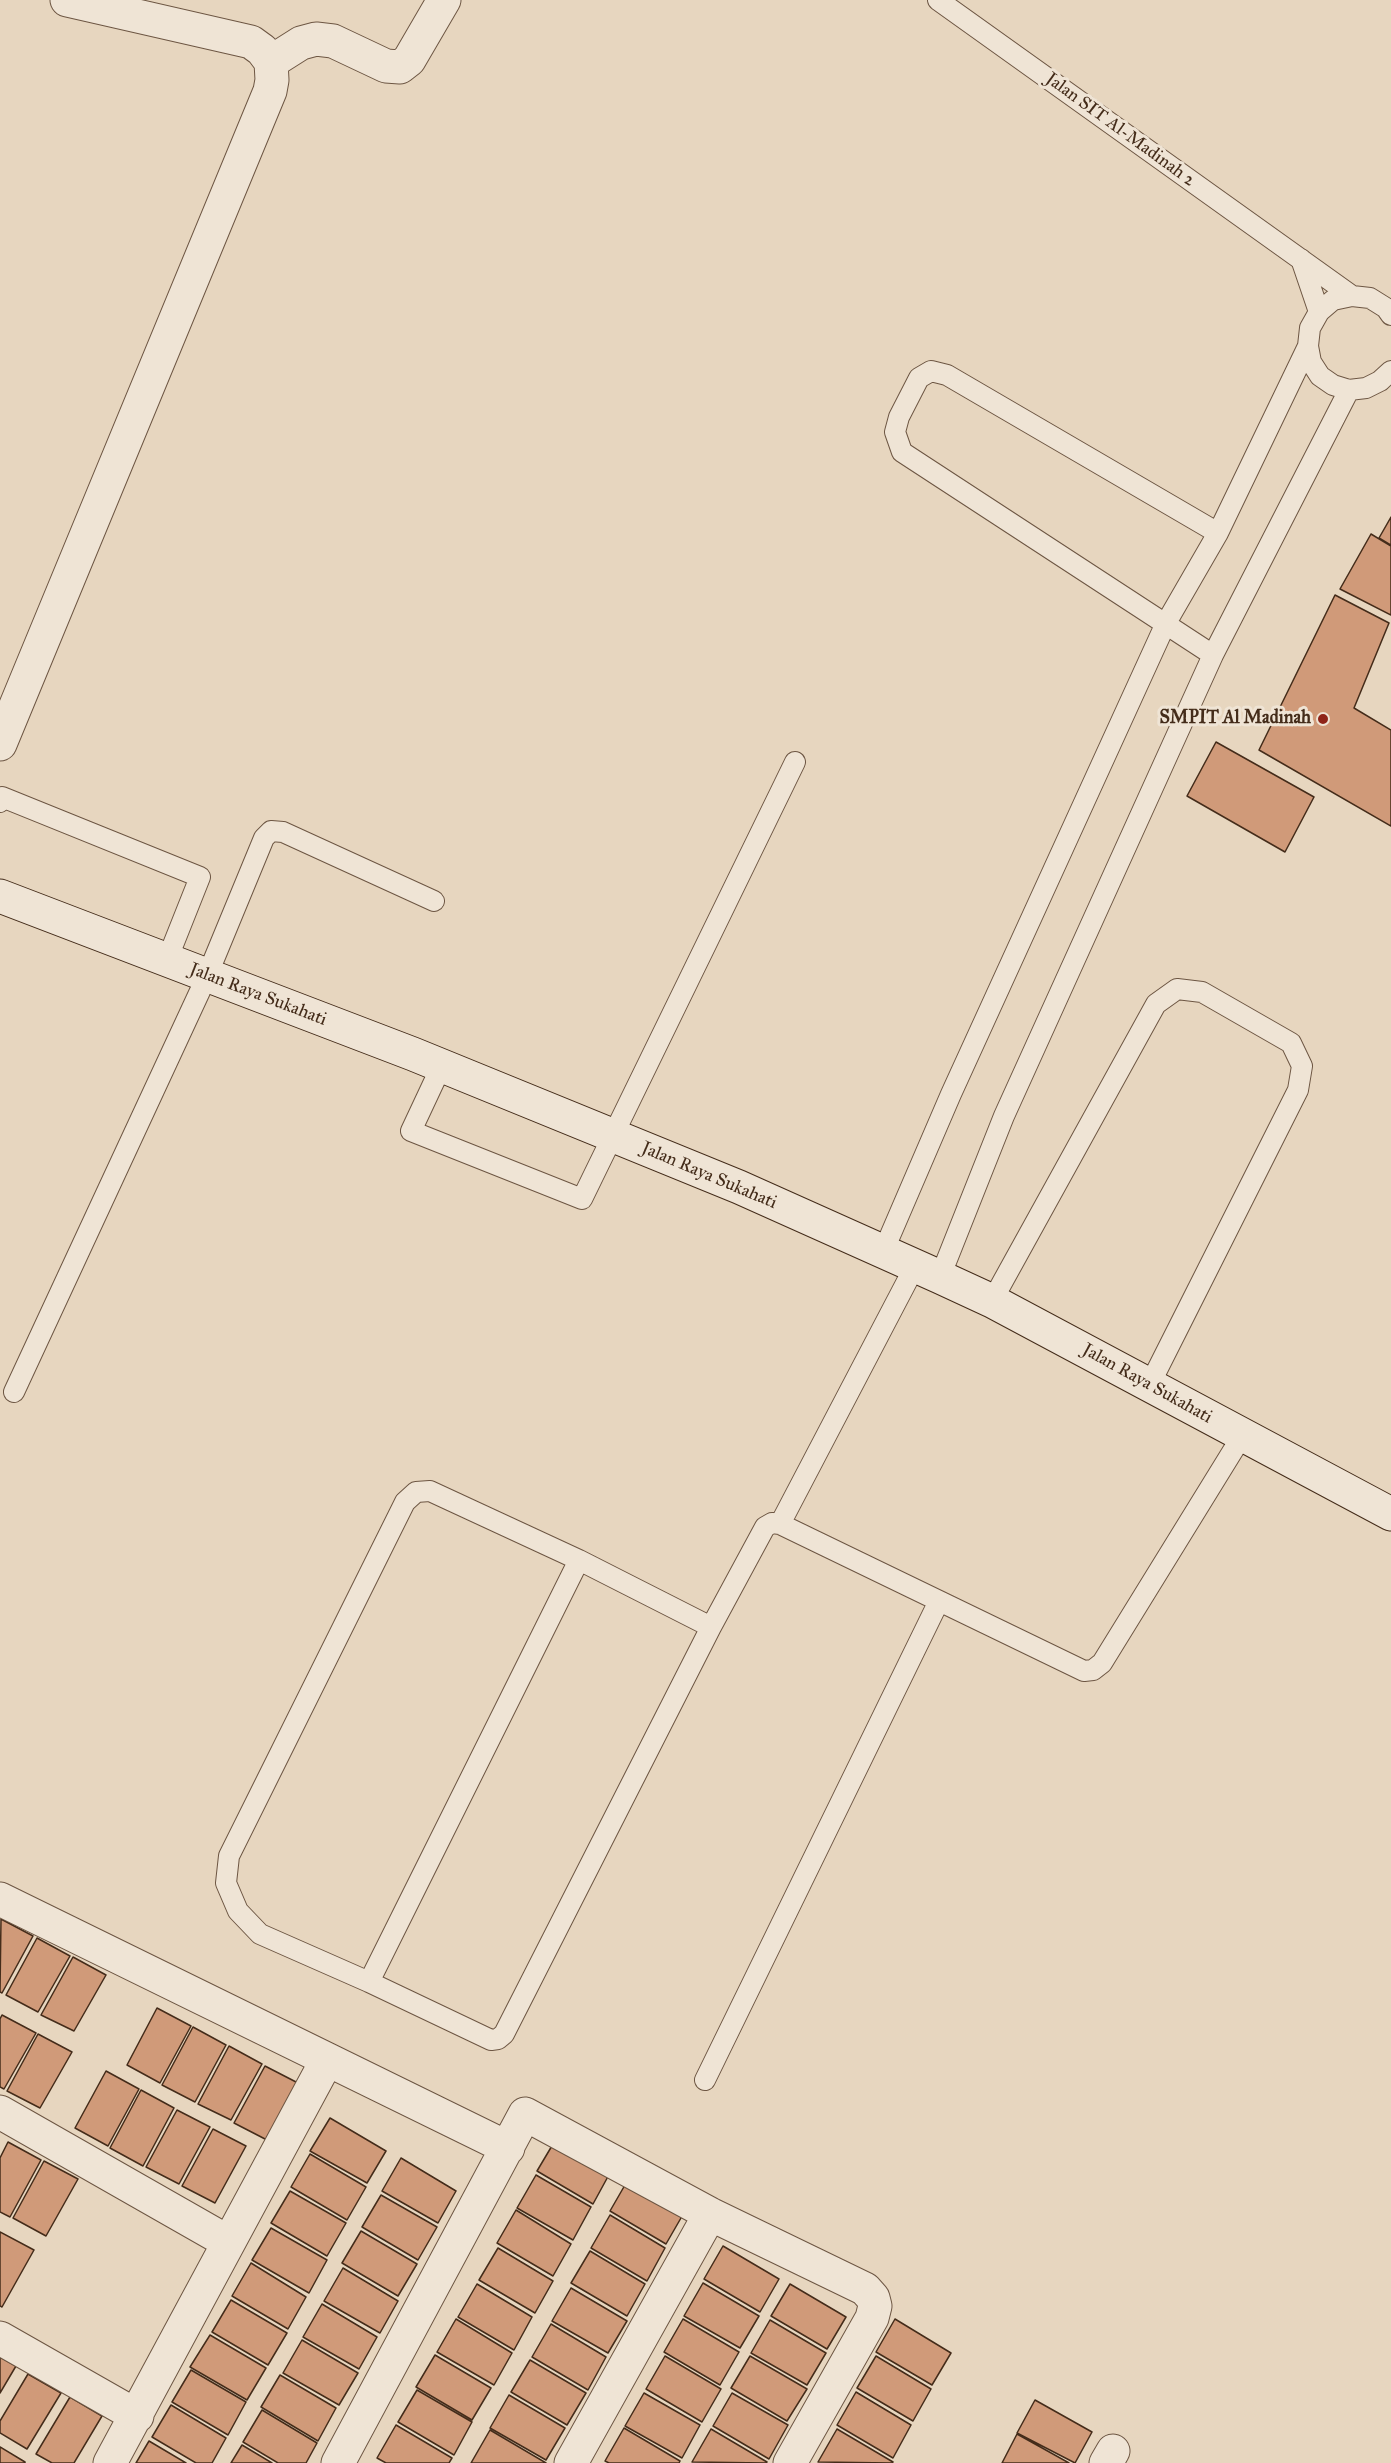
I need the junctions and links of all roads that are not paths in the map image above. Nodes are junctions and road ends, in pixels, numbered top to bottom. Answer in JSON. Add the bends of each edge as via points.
{"nodes":[{"id":1,"x":67,"y":0,"type":"edge"},
{"id":2,"x":444,"y":0,"type":"edge"},
{"id":3,"x":938,"y":0,"type":"edge"},
{"id":4,"x":271,"y":62,"type":"junction"},
{"id":5,"x":1301,"y":259,"type":"junction"},
{"id":6,"x":1352,"y":296,"type":"junction"},
{"id":7,"x":1389,"y":310,"type":"edge"},
{"id":8,"x":1319,"y":312,"type":"junction"},
{"id":9,"x":1308,"y":346,"type":"junction"},
{"id":10,"x":1391,"y":371,"type":"edge"},
{"id":11,"x":1349,"y":390,"type":"junction"},
{"id":12,"x":1218,"y":532,"type":"junction"},
{"id":13,"x":1166,"y":623,"type":"junction"},
{"id":14,"x":1213,"y":655,"type":"junction"},
{"id":15,"x":0,"y":744,"type":"edge"},
{"id":16,"x":795,"y":762,"type":"dead end"},
{"id":17,"x":0,"y":802,"type":"edge"},
{"id":18,"x":0,"y":896,"type":"edge"},
{"id":19,"x":434,"y":901,"type":"dead end"},
{"id":20,"x":167,"y":960,"type":"junction"},
{"id":21,"x":207,"y":975,"type":"junction"},
{"id":22,"x":441,"y":1067,"type":"junction"},
{"id":23,"x":612,"y":1136,"type":"junction"},
{"id":24,"x":883,"y":1252,"type":"junction"},
{"id":25,"x":928,"y":1272,"type":"junction"},
{"id":26,"x":992,"y":1300,"type":"junction"},
{"id":27,"x":1150,"y":1384,"type":"junction"},
{"id":28,"x":14,"y":1392,"type":"dead end"},
{"id":29,"x":1242,"y":1436,"type":"junction"},
{"id":30,"x":1391,"y":1514,"type":"edge"},
{"id":31,"x":780,"y":1524,"type":"junction"},
{"id":32,"x":579,"y":1560,"type":"junction"},
{"id":33,"x":939,"y":1601,"type":"junction"},
{"id":34,"x":711,"y":1627,"type":"junction"},
{"id":35,"x":0,"y":1899,"type":"edge"},
{"id":36,"x":369,"y":1982,"type":"junction"},
{"id":37,"x":327,"y":2060,"type":"junction"},
{"id":38,"x":705,"y":2080,"type":"dead end"},
{"id":39,"x":0,"y":2112,"type":"edge"},
{"id":40,"x":508,"y":2148,"type":"junction"},
{"id":41,"x":710,"y":2214,"type":"junction"},
{"id":42,"x":228,"y":2242,"type":"junction"},
{"id":43,"x":0,"y":2338,"type":"edge"},
{"id":44,"x":137,"y":2416,"type":"junction"},
{"id":45,"x":110,"y":2463,"type":"edge"},
{"id":46,"x":338,"y":2463,"type":"edge"},
{"id":47,"x":571,"y":2463,"type":"edge"},
{"id":48,"x":790,"y":2463,"type":"edge"}],
"edges":[{"from":1,"to":4,"type":"street","via":[[251,42]]},
{"from":2,"to":4,"type":"street","via":[[409,60],[400,67],[386,66],[333,41],[315,39]]},
{"from":3,"to":5,"type":"lane","name":"Jalan SIT Al-Madinah 2"},
{"from":4,"to":15,"type":"street","via":[[270,91]]},
{"from":5,"to":6,"type":"lane","name":"Jalan SIT Al-Madinah 2"},
{"from":5,"to":8,"type":"lane"},
{"from":6,"to":7,"type":"lane","name":"Jalan SIT Al-Madinah 2","via":[[1370,298]]},
{"from":6,"to":8,"type":"lane","via":[[1334,300]]},
{"from":8,"to":9,"type":"lane","via":[[1310,328]]},
{"from":9,"to":11,"type":"lane","via":[[1311,362],[1320,376]]},
{"from":9,"to":12,"type":"lane"},
{"from":10,"to":11,"type":"lane","via":[[1366,388]]},
{"from":11,"to":14,"type":"lane"},
{"from":12,"to":13,"type":"lane"},
{"from":12,"to":13,"type":"lane","via":[[947,375],[932,371],[919,378],[895,432],[902,452]]},
{"from":13,"to":14,"type":"lane"},
{"from":13,"to":24,"type":"lane"},
{"from":14,"to":25,"type":"lane","via":[[1004,1116]]},
{"from":16,"to":23,"type":"lane"},
{"from":17,"to":20,"type":"lane","via":[[2,797],[200,877]]},
{"from":18,"to":20,"type":"street","name":"Jalan Raya Sukahati"},
{"from":19,"to":21,"type":"lane","via":[[284,832],[271,831],[264,838]]},
{"from":20,"to":21,"type":"street","name":"Jalan Raya Sukahati"},
{"from":21,"to":22,"type":"street","name":"Jalan Raya Sukahati"},
{"from":21,"to":28,"type":"lane"},
{"from":22,"to":23,"type":"street","name":"Jalan Raya Sukahati"},
{"from":22,"to":23,"type":"lane","via":[[411,1131],[582,1199]]},
{"from":23,"to":24,"type":"street","name":"Jalan Raya Sukahati","via":[[739,1187]]},
{"from":24,"to":25,"type":"street","name":"Jalan Raya Sukahati"},
{"from":25,"to":26,"type":"street","name":"Jalan Raya Sukahati"},
{"from":25,"to":31,"type":"lane"},
{"from":26,"to":27,"type":"street","name":"Jalan Raya Sukahati"},
{"from":26,"to":27,"type":"lane","via":[[1156,1004],[1177,989],[1202,992],[1291,1044],[1302,1066],[1298,1090]]},
{"from":27,"to":29,"type":"street","name":"Jalan Raya Sukahati"},
{"from":29,"to":30,"type":"street","name":"Jalan Raya Sukahati"},
{"from":29,"to":33,"type":"lane","via":[[1102,1663],[1093,1670],[1084,1671]]},
{"from":31,"to":33,"type":"lane"},
{"from":31,"to":34,"type":"lane","via":[[765,1527]]},
{"from":32,"to":34,"type":"lane"},
{"from":32,"to":36,"type":"lane"},
{"from":32,"to":36,"type":"lane","via":[[430,1491],[416,1492],[405,1502],[229,1856],[226,1883],[238,1911],[260,1934]]},
{"from":33,"to":38,"type":"lane"},
{"from":34,"to":36,"type":"lane","via":[[504,2034],[491,2040]]},
{"from":35,"to":37,"type":"street"},
{"from":37,"to":40,"type":"street"},
{"from":37,"to":42,"type":"street"},
{"from":39,"to":42,"type":"street"},
{"from":40,"to":41,"type":"street","via":[[525,2114]]},
{"from":40,"to":46,"type":"street"},
{"from":41,"to":47,"type":"street"},
{"from":41,"to":48,"type":"street","via":[[865,2289],[873,2298],[872,2318]]},
{"from":42,"to":44,"type":"street"},
{"from":43,"to":44,"type":"street"},
{"from":44,"to":45,"type":"street"}]}
